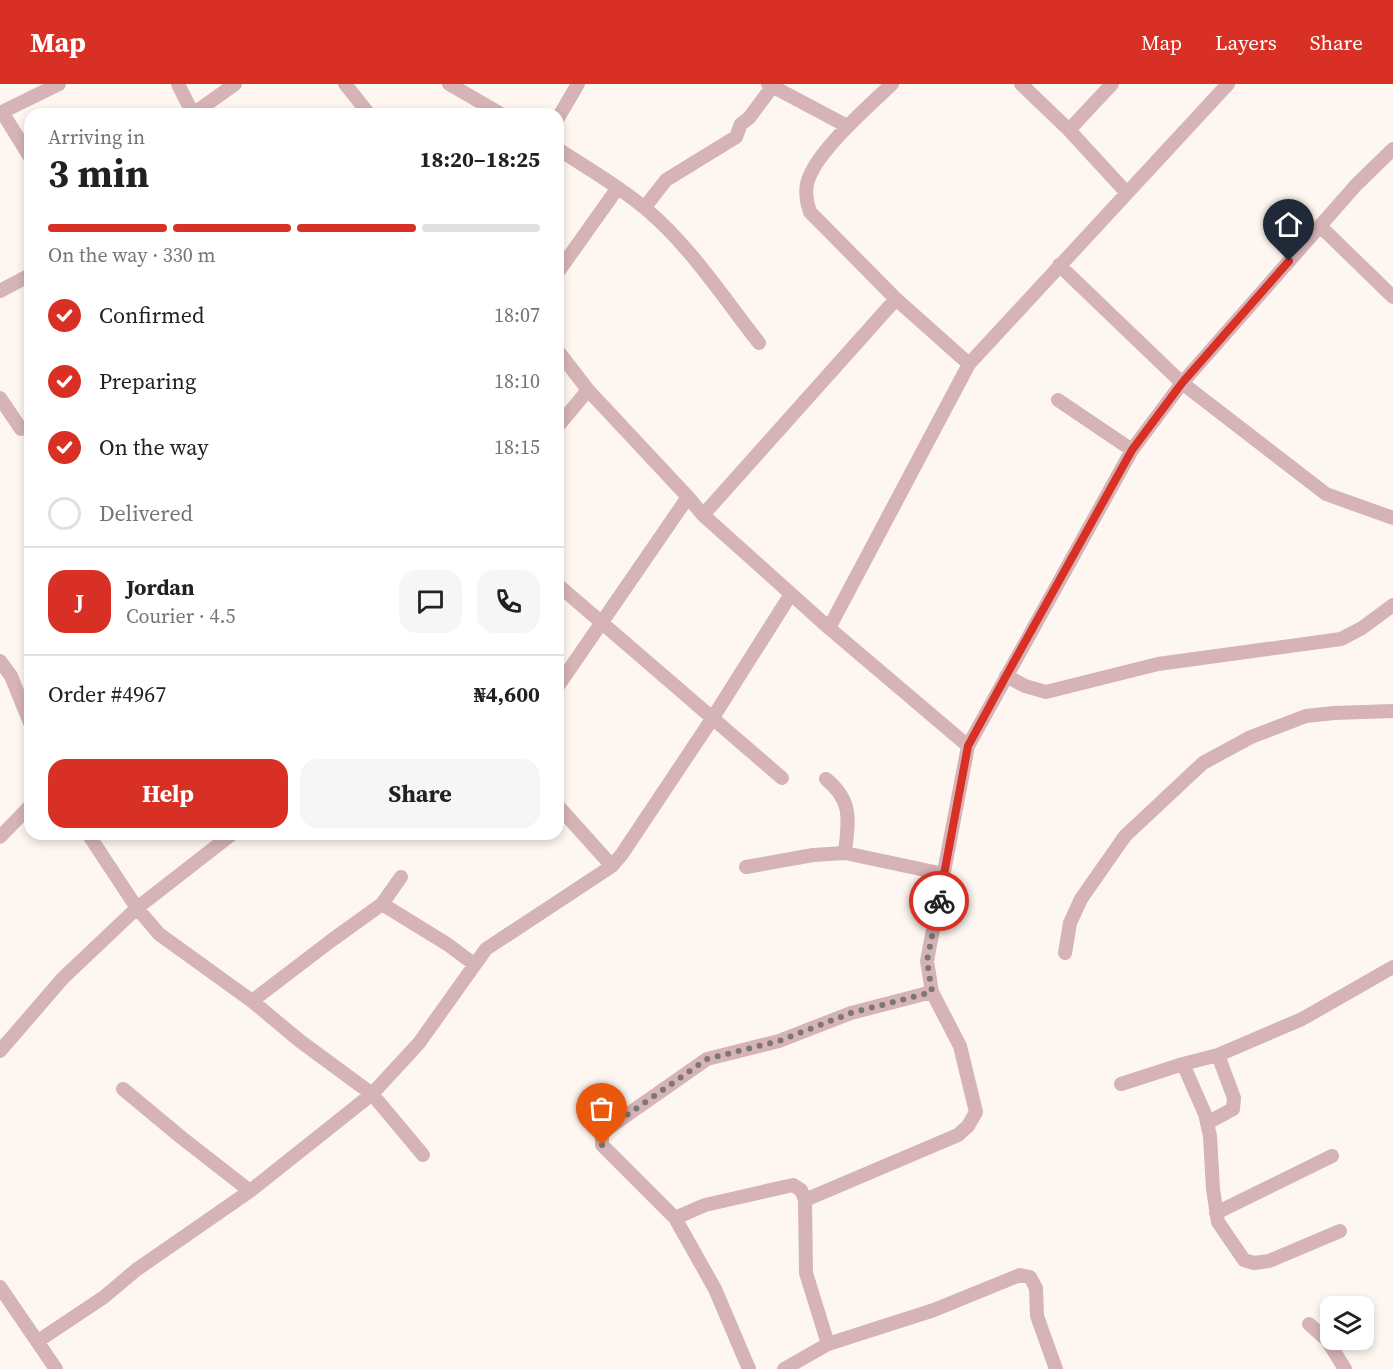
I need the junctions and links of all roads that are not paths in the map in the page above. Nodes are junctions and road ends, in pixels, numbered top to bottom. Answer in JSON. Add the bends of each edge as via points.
{"nodes":[{"id":1,"x":59,"y":84,"type":"edge"},
{"id":2,"x":178,"y":84,"type":"edge"},
{"id":3,"x":235,"y":84,"type":"edge"},
{"id":4,"x":345,"y":84,"type":"edge"},
{"id":5,"x":449,"y":84,"type":"edge"},
{"id":6,"x":578,"y":84,"type":"edge"},
{"id":7,"x":892,"y":84,"type":"edge"},
{"id":8,"x":1022,"y":84,"type":"edge"},
{"id":9,"x":1112,"y":84,"type":"edge"},
{"id":10,"x":1228,"y":84,"type":"edge"},
{"id":11,"x":770,"y":85,"type":"edge"},
{"id":12,"x":190,"y":108,"type":"edge"},
{"id":13,"x":201,"y":108,"type":"edge"},
{"id":14,"x":364,"y":108,"type":"edge"},
{"id":15,"x":491,"y":108,"type":"edge"},
{"id":16,"x":564,"y":108,"type":"edge"},
{"id":17,"x":1,"y":112,"type":"edge"},
{"id":18,"x":847,"y":126,"type":"junction"},
{"id":19,"x":1069,"y":130,"type":"junction"},
{"id":20,"x":24,"y":148,"type":"edge"},
{"id":21,"x":1393,"y":148,"type":"edge"},
{"id":22,"x":564,"y":153,"type":"edge"},
{"id":23,"x":617,"y":189,"type":"junction"},
{"id":24,"x":1126,"y":192,"type":"junction"},
{"id":25,"x":645,"y":207,"type":"junction"},
{"id":26,"x":1320,"y":226,"type":"junction"},
{"id":27,"x":564,"y":264,"type":"edge"},
{"id":28,"x":1059,"y":265,"type":"junction"},
{"id":29,"x":24,"y":278,"type":"edge"},
{"id":30,"x":0,"y":291,"type":"edge"},
{"id":31,"x":1393,"y":297,"type":"edge"},
{"id":32,"x":896,"y":299,"type":"junction"},
{"id":33,"x":759,"y":343,"type":"dead end"},
{"id":34,"x":564,"y":359,"type":"edge"},
{"id":35,"x":969,"y":364,"type":"junction"},
{"id":36,"x":1182,"y":383,"type":"junction"},
{"id":37,"x":588,"y":390,"type":"junction"},
{"id":38,"x":0,"y":398,"type":"edge"},
{"id":39,"x":1058,"y":400,"type":"dead end"},
{"id":40,"x":564,"y":419,"type":"edge"},
{"id":41,"x":21,"y":429,"type":"dead end"},
{"id":42,"x":1132,"y":450,"type":"junction"},
{"id":43,"x":688,"y":496,"type":"junction"},
{"id":44,"x":703,"y":515,"type":"junction"},
{"id":45,"x":1393,"y":518,"type":"edge"},
{"id":46,"x":564,"y":590,"type":"edge"},
{"id":47,"x":791,"y":594,"type":"junction"},
{"id":48,"x":1393,"y":605,"type":"edge"},
{"id":49,"x":602,"y":624,"type":"junction"},
{"id":50,"x":828,"y":628,"type":"junction"},
{"id":51,"x":0,"y":661,"type":"edge"},
{"id":52,"x":1006,"y":676,"type":"junction"},
{"id":53,"x":564,"y":678,"type":"edge"},
{"id":54,"x":24,"y":708,"type":"edge"},
{"id":55,"x":1393,"y":711,"type":"edge"},
{"id":56,"x":712,"y":719,"type":"junction"},
{"id":57,"x":968,"y":746,"type":"junction"},
{"id":58,"x":782,"y":778,"type":"dead end"},
{"id":59,"x":826,"y":779,"type":"dead end"},
{"id":60,"x":24,"y":812,"type":"edge"},
{"id":61,"x":564,"y":813,"type":"edge"},
{"id":62,"x":0,"y":837,"type":"edge"},
{"id":63,"x":92,"y":840,"type":"edge"},
{"id":64,"x":223,"y":840,"type":"edge"},
{"id":65,"x":845,"y":853,"type":"junction"},
{"id":66,"x":612,"y":866,"type":"junction"},
{"id":67,"x":746,"y":867,"type":"dead end"},
{"id":68,"x":944,"y":874,"type":"junction"},
{"id":69,"x":401,"y":877,"type":"dead end"},
{"id":70,"x":382,"y":904,"type":"junction"},
{"id":71,"x":137,"y":908,"type":"junction"},
{"id":72,"x":1065,"y":953,"type":"dead end"},
{"id":73,"x":474,"y":964,"type":"junction"},
{"id":74,"x":1393,"y":967,"type":"edge"},
{"id":75,"x":932,"y":992,"type":"junction"},
{"id":76,"x":252,"y":1001,"type":"junction"},
{"id":77,"x":0,"y":1050,"type":"edge"},
{"id":78,"x":1218,"y":1054,"type":"junction"},
{"id":79,"x":1183,"y":1064,"type":"junction"},
{"id":80,"x":1121,"y":1084,"type":"dead end"},
{"id":81,"x":123,"y":1089,"type":"dead end"},
{"id":82,"x":372,"y":1094,"type":"junction"},
{"id":83,"x":1207,"y":1123,"type":"junction"},
{"id":84,"x":423,"y":1155,"type":"dead end"},
{"id":85,"x":1332,"y":1156,"type":"dead end"},
{"id":86,"x":250,"y":1191,"type":"junction"},
{"id":87,"x":805,"y":1200,"type":"junction"},
{"id":88,"x":1216,"y":1213,"type":"junction"},
{"id":89,"x":675,"y":1218,"type":"junction"},
{"id":90,"x":1340,"y":1231,"type":"dead end"},
{"id":91,"x":0,"y":1287,"type":"edge"},
{"id":92,"x":4,"y":1305,"type":"edge"},
{"id":93,"x":1309,"y":1324,"type":"dead end"},
{"id":94,"x":38,"y":1341,"type":"junction"},
{"id":95,"x":828,"y":1344,"type":"junction"},
{"id":96,"x":56,"y":1369,"type":"edge"},
{"id":97,"x":749,"y":1369,"type":"edge"},
{"id":98,"x":784,"y":1369,"type":"edge"},
{"id":99,"x":1056,"y":1369,"type":"edge"},
{"id":100,"x":1345,"y":1369,"type":"edge"}],
"edges":[{"from":1,"to":17,"type":"street"},
{"from":2,"to":12,"type":"street"},
{"from":3,"to":13,"type":"street"},
{"from":4,"to":14,"type":"street"},
{"from":5,"to":15,"type":"street"},
{"from":6,"to":16,"type":"street"},
{"from":7,"to":18,"type":"street"},
{"from":8,"to":19,"type":"street"},
{"from":9,"to":19,"type":"street"},
{"from":10,"to":24,"type":"street"},
{"from":11,"to":18,"type":"street"},
{"from":11,"to":25,"type":"street","via":[[736,137],[666,180]]},
{"from":17,"to":20,"type":"street"},
{"from":18,"to":32,"type":"street","via":[[813,169],[806,199],[810,212]]},
{"from":19,"to":24,"type":"street"},
{"from":21,"to":26,"type":"street"},
{"from":22,"to":23,"type":"street"},
{"from":23,"to":25,"type":"street"},
{"from":23,"to":27,"type":"street"},
{"from":24,"to":28,"type":"street"},
{"from":25,"to":33,"type":"street","via":[[684,248]]},
{"from":26,"to":31,"type":"street"},
{"from":26,"to":36,"type":"street"},
{"from":28,"to":35,"type":"street"},
{"from":28,"to":36,"type":"street"},
{"from":29,"to":30,"type":"street"},
{"from":32,"to":35,"type":"street"},
{"from":32,"to":44,"type":"street"},
{"from":34,"to":37,"type":"street"},
{"from":35,"to":50,"type":"street"},
{"from":36,"to":42,"type":"street"},
{"from":36,"to":45,"type":"street","via":[[1326,494]]},
{"from":37,"to":40,"type":"street"},
{"from":37,"to":43,"type":"street"},
{"from":38,"to":41,"type":"street"},
{"from":39,"to":42,"type":"street"},
{"from":42,"to":52,"type":"street"},
{"from":43,"to":44,"type":"street"},
{"from":43,"to":49,"type":"street"},
{"from":44,"to":47,"type":"street"},
{"from":46,"to":49,"type":"street"},
{"from":47,"to":50,"type":"street"},
{"from":47,"to":56,"type":"street"},
{"from":48,"to":52,"type":"street","via":[[1341,639],[1158,664],[1046,692]]},
{"from":49,"to":53,"type":"street"},
{"from":49,"to":56,"type":"street"},
{"from":50,"to":57,"type":"street"},
{"from":51,"to":54,"type":"street"},
{"from":52,"to":57,"type":"street"},
{"from":55,"to":72,"type":"street","via":[[1306,716],[1251,737],[1203,763],[1125,836],[1081,899],[1070,923]]},
{"from":56,"to":58,"type":"street"},
{"from":56,"to":66,"type":"street"},
{"from":57,"to":68,"type":"street"},
{"from":59,"to":65,"type":"street","via":[[843,796],[849,812]]},
{"from":60,"to":62,"type":"street"},
{"from":61,"to":66,"type":"street"},
{"from":63,"to":71,"type":"street"},
{"from":64,"to":71,"type":"street"},
{"from":65,"to":67,"type":"street"},
{"from":65,"to":68,"type":"street"},
{"from":66,"to":73,"type":"street","via":[[496,941]]},
{"from":68,"to":75,"type":"street","via":[[927,961]]},
{"from":69,"to":70,"type":"street"},
{"from":70,"to":73,"type":"street"},
{"from":70,"to":76,"type":"street"},
{"from":71,"to":76,"type":"street","via":[[159,933]]},
{"from":71,"to":77,"type":"street","via":[[63,978]]},
{"from":73,"to":82,"type":"street","via":[[419,1044]]},
{"from":74,"to":78,"type":"street","via":[[1302,1019]]},
{"from":75,"to":87,"type":"street","via":[[960,1046],[968,1075],[976,1112],[968,1126],[958,1135]]},
{"from":75,"to":89,"type":"street","via":[[851,1013],[779,1041],[707,1059],[607,1129],[600,1139],[602,1145]]},
{"from":76,"to":82,"type":"street"},
{"from":78,"to":79,"type":"street"},
{"from":78,"to":83,"type":"street","via":[[1234,1098],[1233,1109]]},
{"from":79,"to":80,"type":"street"},
{"from":79,"to":83,"type":"street"},
{"from":81,"to":86,"type":"street"},
{"from":82,"to":84,"type":"street"},
{"from":82,"to":86,"type":"street"},
{"from":83,"to":88,"type":"street"},
{"from":85,"to":88,"type":"street"},
{"from":86,"to":94,"type":"street"},
{"from":87,"to":89,"type":"street","via":[[794,1185],[705,1205]]},
{"from":87,"to":95,"type":"street","via":[[806,1273]]},
{"from":88,"to":90,"type":"street","via":[[1244,1260],[1254,1263],[1269,1261]]},
{"from":89,"to":97,"type":"street","via":[[715,1289]]},
{"from":91,"to":92,"type":"street"},
{"from":92,"to":94,"type":"street"},
{"from":93,"to":100,"type":"street","via":[[1327,1340]]},
{"from":94,"to":96,"type":"street"},
{"from":95,"to":98,"type":"street"},
{"from":95,"to":99,"type":"street","via":[[934,1310],[1020,1275],[1030,1277],[1036,1288],[1037,1316]]}]}
